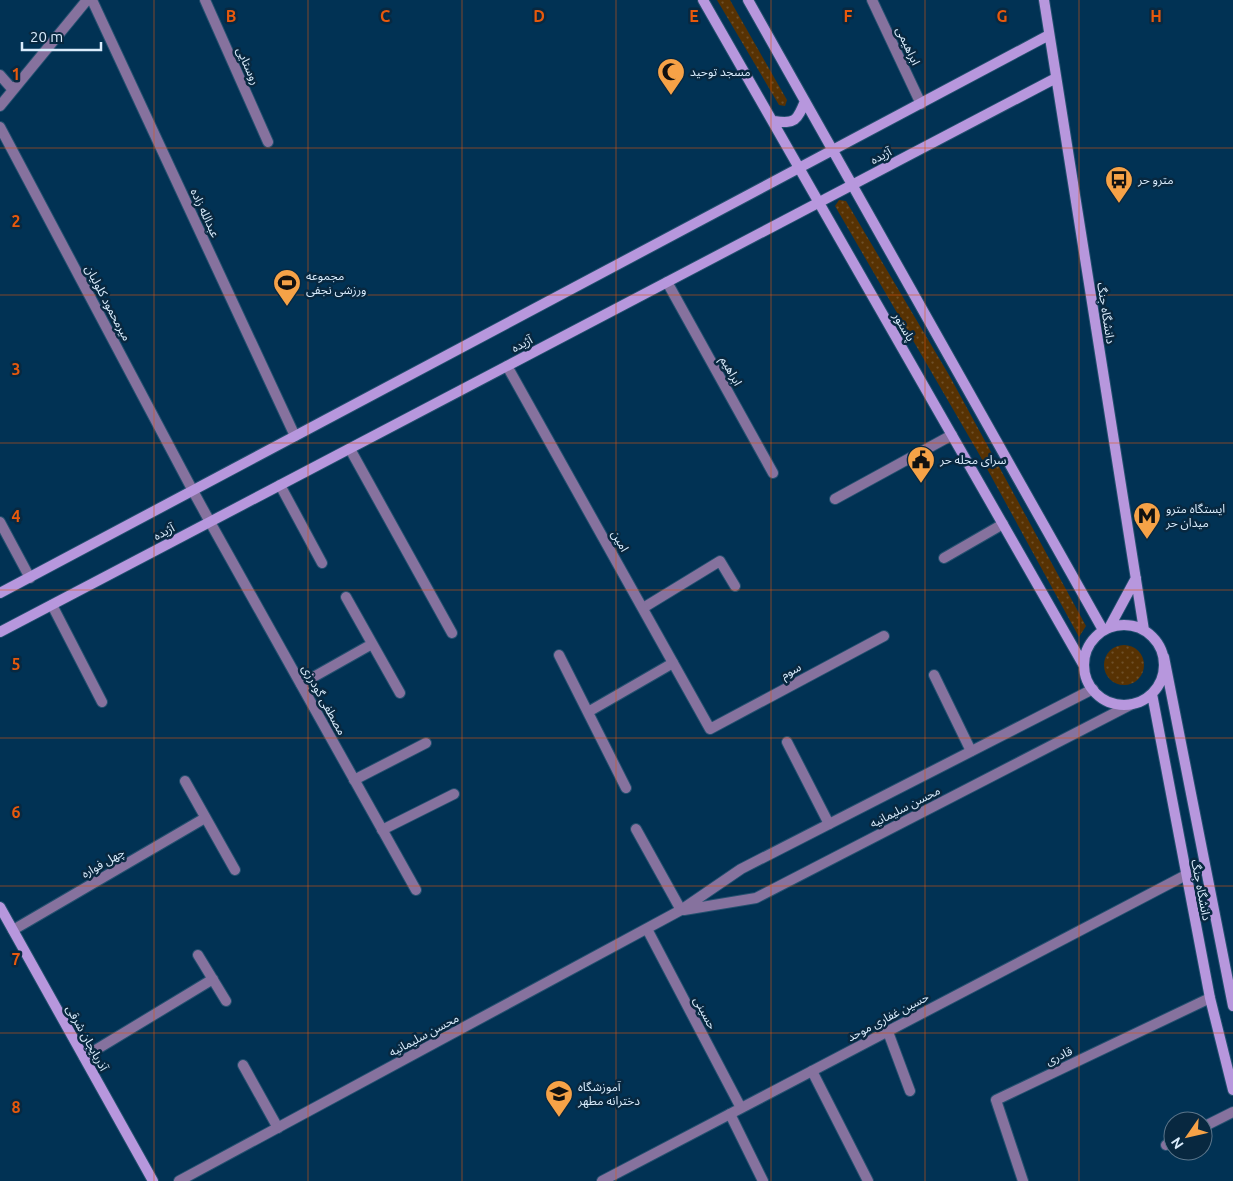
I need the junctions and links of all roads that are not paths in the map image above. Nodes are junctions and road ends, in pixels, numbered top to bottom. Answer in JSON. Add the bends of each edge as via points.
{"nodes":[{"id":1,"x":87,"y":0,"type":"edge"},
{"id":2,"x":92,"y":0,"type":"edge"},
{"id":3,"x":205,"y":0,"type":"edge"},
{"id":4,"x":703,"y":0,"type":"edge"},
{"id":5,"x":748,"y":0,"type":"edge"},
{"id":6,"x":872,"y":0,"type":"edge"},
{"id":7,"x":1044,"y":0,"type":"edge"},
{"id":8,"x":1049,"y":35,"type":"junction"},
{"id":9,"x":0,"y":75,"type":"edge"},
{"id":10,"x":1056,"y":78,"type":"junction"},
{"id":11,"x":13,"y":90,"type":"junction"},
{"id":12,"x":805,"y":101,"type":"junction"},
{"id":13,"x":921,"y":104,"type":"junction"},
{"id":14,"x":0,"y":106,"type":"edge"},
{"id":15,"x":774,"y":121,"type":"junction"},
{"id":16,"x":0,"y":127,"type":"edge"},
{"id":17,"x":268,"y":142,"type":"dead end"},
{"id":18,"x":832,"y":150,"type":"junction"},
{"id":19,"x":800,"y":167,"type":"junction"},
{"id":20,"x":852,"y":185,"type":"junction"},
{"id":21,"x":819,"y":203,"type":"junction"},
{"id":22,"x":667,"y":282,"type":"junction"},
{"id":23,"x":507,"y":366,"type":"junction"},
{"id":24,"x":952,"y":435,"type":"junction"},
{"id":25,"x":295,"y":436,"type":"junction"},
{"id":26,"x":350,"y":449,"type":"junction"},
{"id":27,"x":773,"y":473,"type":"dead end"},
{"id":28,"x":280,"y":485,"type":"junction"},
{"id":29,"x":193,"y":491,"type":"junction"},
{"id":30,"x":835,"y":499,"type":"dead end"},
{"id":31,"x":0,"y":522,"type":"edge"},
{"id":32,"x":210,"y":522,"type":"junction"},
{"id":33,"x":1003,"y":524,"type":"junction"},
{"id":34,"x":944,"y":558,"type":"dead end"},
{"id":35,"x":322,"y":563,"type":"dead end"},
{"id":36,"x":30,"y":578,"type":"junction"},
{"id":37,"x":1136,"y":578,"type":"junction"},
{"id":38,"x":735,"y":586,"type":"dead end"},
{"id":39,"x":0,"y":594,"type":"edge"},
{"id":40,"x":346,"y":597,"type":"dead end"},
{"id":41,"x":52,"y":605,"type":"junction"},
{"id":42,"x":643,"y":608,"type":"junction"},
{"id":43,"x":1106,"y":629,"type":"junction"},
{"id":44,"x":1144,"y":630,"type":"junction"},
{"id":45,"x":0,"y":632,"type":"edge"},
{"id":46,"x":452,"y":633,"type":"dead end"},
{"id":47,"x":884,"y":636,"type":"dead end"},
{"id":48,"x":372,"y":644,"type":"junction"},
{"id":49,"x":559,"y":655,"type":"dead end"},
{"id":50,"x":1164,"y":657,"type":"junction"},
{"id":51,"x":673,"y":663,"type":"junction"},
{"id":52,"x":1084,"y":666,"type":"junction"},
{"id":53,"x":934,"y":675,"type":"dead end"},
{"id":54,"x":302,"y":684,"type":"junction"},
{"id":55,"x":1092,"y":689,"type":"junction"},
{"id":56,"x":400,"y":694,"type":"dead end"},
{"id":57,"x":1152,"y":694,"type":"junction"},
{"id":58,"x":102,"y":702,"type":"dead end"},
{"id":59,"x":1132,"y":704,"type":"junction"},
{"id":60,"x":588,"y":712,"type":"junction"},
{"id":61,"x":710,"y":729,"type":"joint"},
{"id":62,"x":788,"y":742,"type":"dead end"},
{"id":63,"x":426,"y":743,"type":"dead end"},
{"id":64,"x":972,"y":751,"type":"junction"},
{"id":65,"x":354,"y":780,"type":"junction"},
{"id":66,"x":185,"y":781,"type":"dead end"},
{"id":67,"x":626,"y":788,"type":"dead end"},
{"id":68,"x":454,"y":794,"type":"dead end"},
{"id":69,"x":205,"y":818,"type":"junction"},
{"id":70,"x":829,"y":824,"type":"junction"},
{"id":71,"x":636,"y":829,"type":"dead end"},
{"id":72,"x":382,"y":830,"type":"junction"},
{"id":73,"x":235,"y":870,"type":"dead end"},
{"id":74,"x":1186,"y":875,"type":"junction"},
{"id":75,"x":416,"y":890,"type":"dead end"},
{"id":76,"x":0,"y":907,"type":"edge"},
{"id":77,"x":681,"y":910,"type":"junction"},
{"id":78,"x":647,"y":929,"type":"junction"},
{"id":79,"x":13,"y":930,"type":"junction"},
{"id":80,"x":198,"y":955,"type":"dead end"},
{"id":81,"x":213,"y":979,"type":"junction"},
{"id":82,"x":1210,"y":998,"type":"junction"},
{"id":83,"x":226,"y":1001,"type":"dead end"},
{"id":84,"x":1233,"y":1006,"type":"edge"},
{"id":85,"x":888,"y":1032,"type":"junction"},
{"id":86,"x":84,"y":1057,"type":"junction"},
{"id":87,"x":243,"y":1065,"type":"dead end"},
{"id":88,"x":812,"y":1071,"type":"junction"},
{"id":89,"x":1233,"y":1090,"type":"edge"},
{"id":90,"x":910,"y":1091,"type":"dead end"},
{"id":91,"x":741,"y":1108,"type":"junction"},
{"id":92,"x":1233,"y":1112,"type":"edge"},
{"id":93,"x":730,"y":1114,"type":"junction"},
{"id":94,"x":1213,"y":1122,"type":"edge"},
{"id":95,"x":278,"y":1128,"type":"junction"},
{"id":96,"x":152,"y":1181,"type":"edge"},
{"id":97,"x":179,"y":1181,"type":"edge"},
{"id":98,"x":602,"y":1181,"type":"edge"},
{"id":99,"x":763,"y":1181,"type":"edge"},
{"id":100,"x":868,"y":1181,"type":"edge"},
{"id":101,"x":1024,"y":1181,"type":"edge"}],
"edges":[{"from":1,"to":11,"type":"street"},
{"from":2,"to":25,"type":"street","name":"عبدالله زاده"},
{"from":3,"to":17,"type":"street","name":"روستایی"},
{"from":4,"to":15,"type":"main road","name":"پاستور"},
{"from":5,"to":12,"type":"main road","name":"پاستور"},
{"from":6,"to":13,"type":"street","name":"ابراهیمی"},
{"from":7,"to":8,"type":"main road","name":"دانشگاه جنگ"},
{"from":8,"to":10,"type":"main road","name":"دانشگاه جنگ"},
{"from":8,"to":13,"type":"main road","name":"آژیده"},
{"from":9,"to":11,"type":"street"},
{"from":10,"to":20,"type":"main road","name":"آژیده"},
{"from":10,"to":37,"type":"main road","name":"دانشگاه جنگ"},
{"from":11,"to":14,"type":"street"},
{"from":12,"to":15,"type":"main road","via":[[799,117],[789,123]]},
{"from":12,"to":18,"type":"main road","name":"پاستور"},
{"from":13,"to":18,"type":"main road","name":"آژیده"},
{"from":15,"to":19,"type":"main road","name":"پاستور"},
{"from":16,"to":29,"type":"street","name":"میرمحمود کلولیان"},
{"from":18,"to":19,"type":"main road","name":"آژیده"},
{"from":18,"to":20,"type":"main road","name":"پاستور"},
{"from":19,"to":21,"type":"main road","name":"پاستور"},
{"from":19,"to":25,"type":"main road","name":"آژیده"},
{"from":20,"to":21,"type":"main road","name":"آژیده"},
{"from":20,"to":43,"type":"main road","name":"پاستور"},
{"from":21,"to":22,"type":"main road","name":"آژیده"},
{"from":21,"to":24,"type":"main road","name":"پاستور"},
{"from":22,"to":23,"type":"main road","name":"آژیده"},
{"from":22,"to":27,"type":"street","name":"ابراهیم"},
{"from":23,"to":26,"type":"main road","name":"آژیده"},
{"from":23,"to":42,"type":"street","name":"امین"},
{"from":24,"to":30,"type":"street"},
{"from":24,"to":33,"type":"main road","name":"پاستور"},
{"from":25,"to":29,"type":"main road","name":"آژیده"},
{"from":26,"to":28,"type":"main road","name":"آژیده"},
{"from":26,"to":46,"type":"street"},
{"from":28,"to":32,"type":"main road","name":"آژیده"},
{"from":28,"to":35,"type":"street"},
{"from":29,"to":32,"type":"street","name":"میرمحمود کلولیان"},
{"from":29,"to":36,"type":"main road","name":"آژیده"},
{"from":31,"to":36,"type":"street"},
{"from":32,"to":41,"type":"main road","name":"آژیده"},
{"from":32,"to":54,"type":"street","name":"مصطفی گودرزی"},
{"from":33,"to":34,"type":"street"},
{"from":33,"to":52,"type":"main road","name":"پاستور"},
{"from":36,"to":39,"type":"main road","name":"آژیده"},
{"from":37,"to":43,"type":"main road"},
{"from":37,"to":44,"type":"main road","name":"دانشگاه جنگ"},
{"from":38,"to":42,"type":"street","via":[[720,561]]},
{"from":40,"to":48,"type":"street"},
{"from":41,"to":45,"type":"main road","name":"آژیده"},
{"from":41,"to":58,"type":"street"},
{"from":42,"to":51,"type":"street","name":"امین"},
{"from":43,"to":44,"type":"main road","via":[[1124,624]]},
{"from":43,"to":52,"type":"main road","via":[[1089,646]]},
{"from":44,"to":50,"type":"main road"},
{"from":47,"to":61,"type":"street","name":"سوم"},
{"from":48,"to":54,"type":"street"},
{"from":48,"to":56,"type":"street"},
{"from":49,"to":60,"type":"street"},
{"from":50,"to":57,"type":"main road","via":[[1163,677]]},
{"from":50,"to":84,"type":"main road","name":"دانشگاه جنگ"},
{"from":51,"to":60,"type":"street"},
{"from":51,"to":61,"type":"street","name":"امین"},
{"from":52,"to":55,"type":"main road"},
{"from":53,"to":64,"type":"street"},
{"from":54,"to":65,"type":"street","name":"مصطفی گودرزی"},
{"from":55,"to":59,"type":"main road","via":[[1110,702]]},
{"from":55,"to":64,"type":"street","name":"محسن سلیمانیه"},
{"from":57,"to":59,"type":"main road"},
{"from":57,"to":74,"type":"main road","name":"دانشگاه جنگ"},
{"from":59,"to":77,"type":"street","name":"محسن سلیمانیه","via":[[756,898]]},
{"from":60,"to":67,"type":"street"},
{"from":62,"to":70,"type":"street"},
{"from":63,"to":65,"type":"street"},
{"from":64,"to":70,"type":"street","name":"محسن سلیمانیه"},
{"from":65,"to":72,"type":"street","name":"مصطفی گودرزی"},
{"from":66,"to":69,"type":"street"},
{"from":68,"to":72,"type":"street"},
{"from":69,"to":73,"type":"street"},
{"from":69,"to":79,"type":"street","name":"چهل فواره"},
{"from":70,"to":77,"type":"street","name":"محسن سلیمانیه","via":[[741,870]]},
{"from":71,"to":77,"type":"street"},
{"from":72,"to":75,"type":"street","name":"مصطفی گودرزی"},
{"from":74,"to":82,"type":"main road","name":"دانشگاه جنگ"},
{"from":74,"to":85,"type":"street","name":"حسین غفاری موحد"},
{"from":76,"to":79,"type":"main road","name":"آذربایجان شرقی"},
{"from":77,"to":78,"type":"street","name":"محسن سلیمانیه"},
{"from":78,"to":91,"type":"street","name":"حسینی"},
{"from":78,"to":95,"type":"street","name":"محسن سلیمانیه"},
{"from":79,"to":86,"type":"main road","name":"آذربایجان شرقی"},
{"from":80,"to":81,"type":"street"},
{"from":81,"to":83,"type":"street"},
{"from":81,"to":86,"type":"street"},
{"from":82,"to":89,"type":"main road","name":"دانشگاه جنگ"},
{"from":82,"to":101,"type":"street","name":"قادری","via":[[996,1100]]},
{"from":85,"to":88,"type":"street","name":"حسین غفاری موحد"},
{"from":85,"to":90,"type":"street"},
{"from":86,"to":96,"type":"main road","name":"آذربایجان شرقی"},
{"from":87,"to":95,"type":"street"},
{"from":88,"to":91,"type":"street","name":"حسین غفاری موحد"},
{"from":88,"to":100,"type":"street"},
{"from":91,"to":93,"type":"street","name":"حسین غفاری موحد"},
{"from":92,"to":94,"type":"street"},
{"from":93,"to":98,"type":"street","name":"حسین غفاری موحد"},
{"from":93,"to":99,"type":"street"},
{"from":95,"to":97,"type":"street","name":"محسن سلیمانیه"}]}
